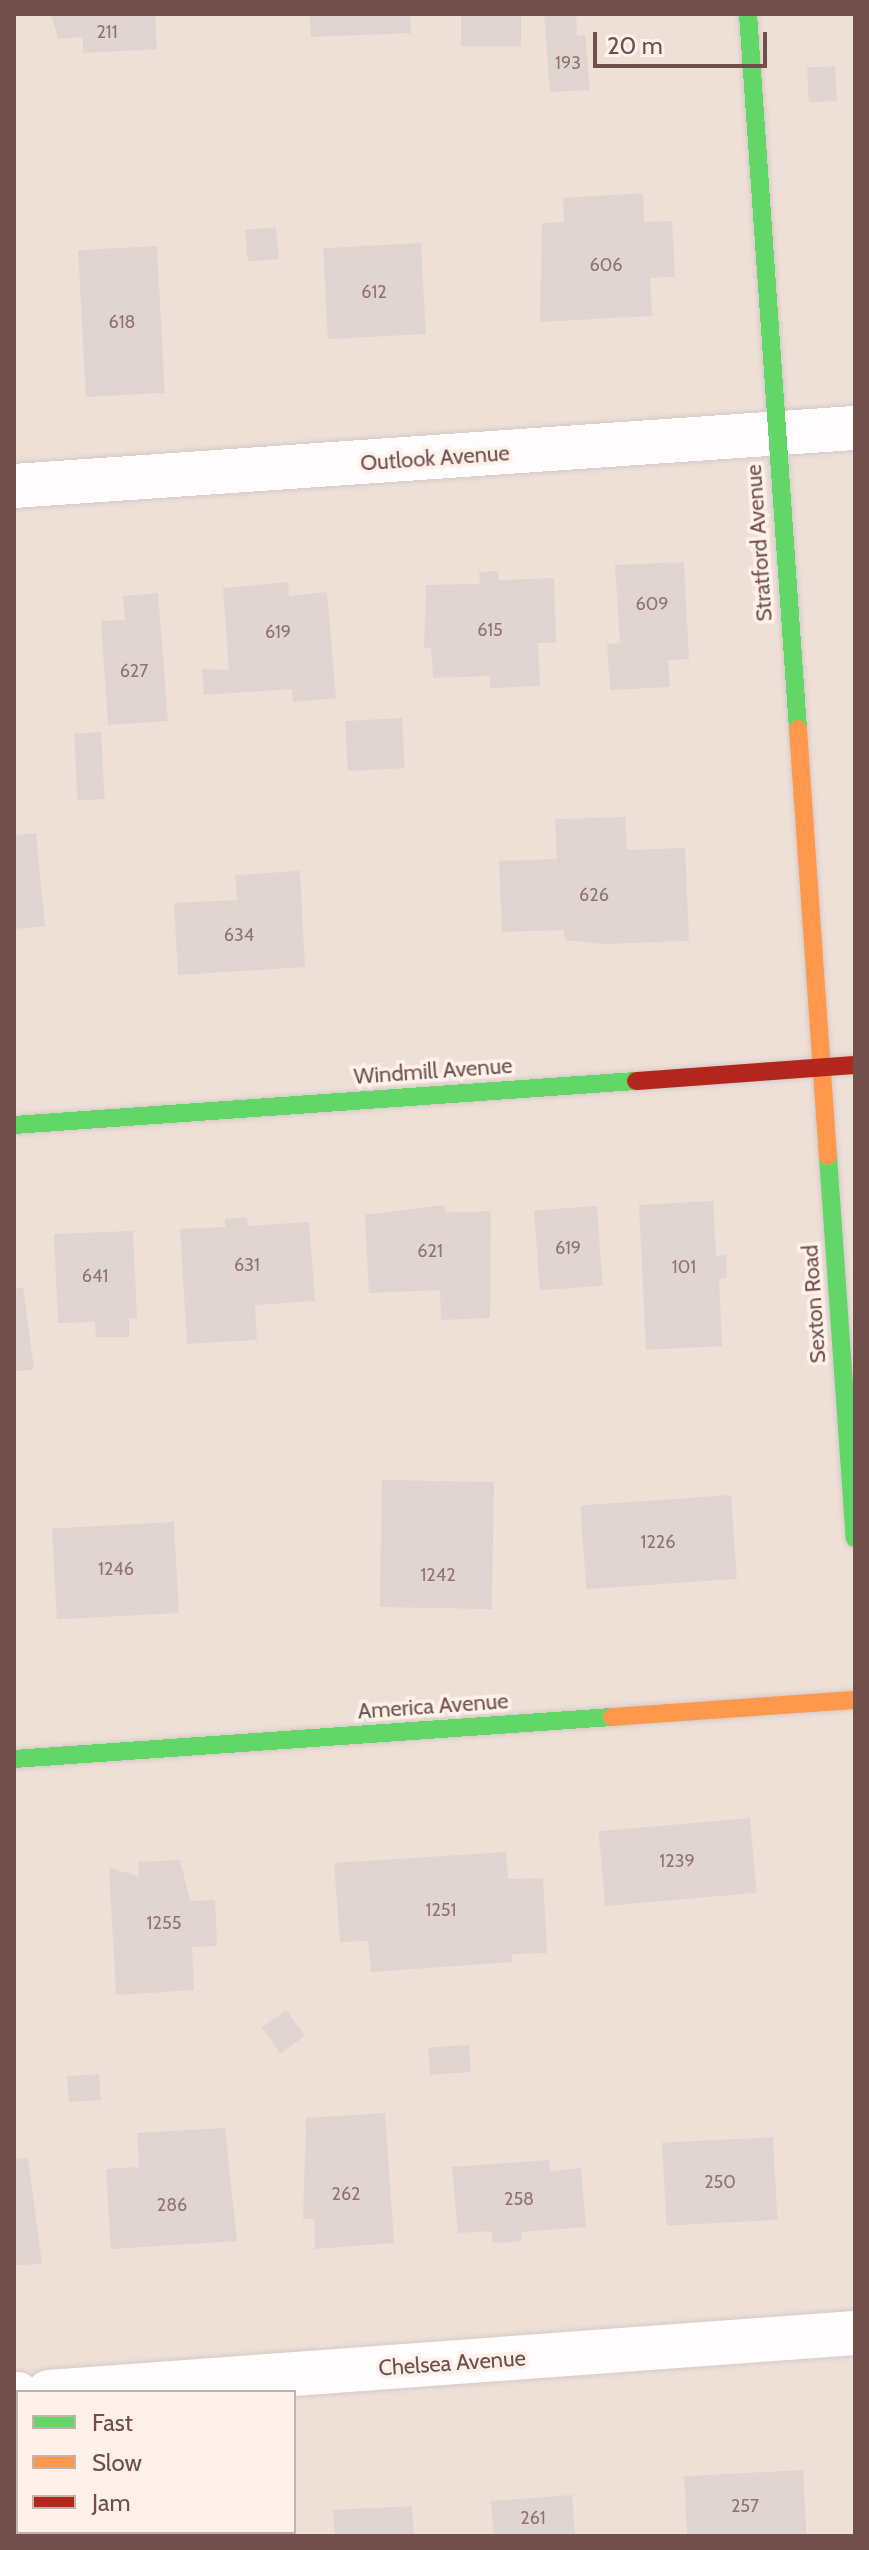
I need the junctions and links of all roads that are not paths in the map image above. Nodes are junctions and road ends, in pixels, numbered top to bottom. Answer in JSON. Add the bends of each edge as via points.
{"nodes":[{"id":1,"x":748,"y":14,"type":"edge"},
{"id":2,"x":855,"y":428,"type":"edge"},
{"id":3,"x":775,"y":434,"type":"junction"},
{"id":4,"x":14,"y":486,"type":"edge"},
{"id":5,"x":855,"y":1065,"type":"edge"},
{"id":6,"x":820,"y":1068,"type":"junction"},
{"id":7,"x":14,"y":1125,"type":"edge"},
{"id":8,"x":855,"y":1538,"type":"edge"},
{"id":9,"x":855,"y":1700,"type":"edge"},
{"id":10,"x":14,"y":1759,"type":"edge"},
{"id":11,"x":855,"y":2333,"type":"edge"},
{"id":12,"x":76,"y":2390,"type":"edge"}],
"edges":[{"from":1,"to":3,"type":"street","name":"Stratford Avenue"},
{"from":2,"to":3,"type":"street","name":"Outlook Avenue"},
{"from":3,"to":4,"type":"street","name":"Outlook Avenue"},
{"from":3,"to":6,"type":"street","name":"Stratford Avenue"},
{"from":5,"to":6,"type":"street","name":"Windmill Avenue"},
{"from":6,"to":7,"type":"street","name":"Windmill Avenue"},
{"from":6,"to":8,"type":"street","name":"Sexton Road"},
{"from":9,"to":10,"type":"street","name":"America Avenue"},
{"from":11,"to":12,"type":"street","name":"Chelsea Avenue"}]}
